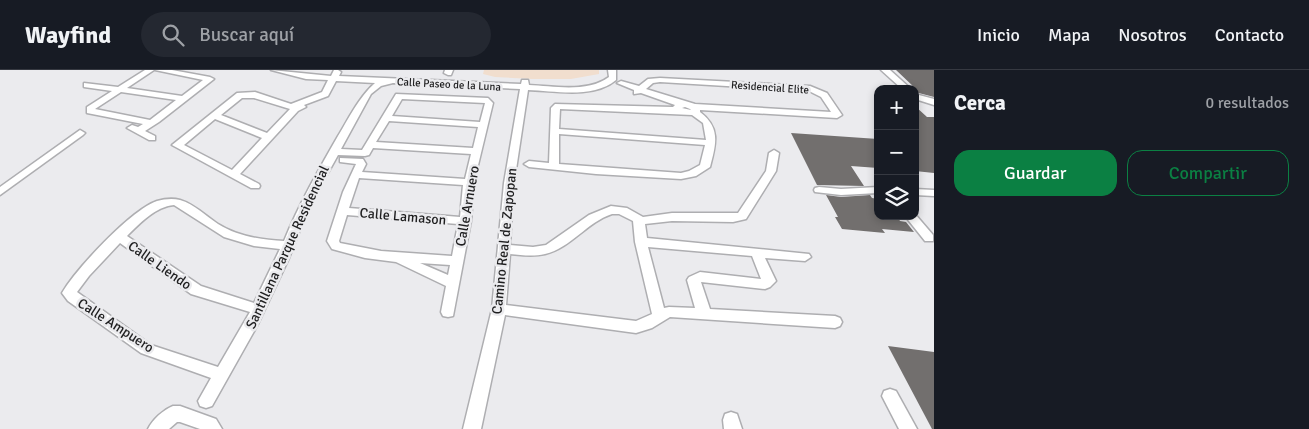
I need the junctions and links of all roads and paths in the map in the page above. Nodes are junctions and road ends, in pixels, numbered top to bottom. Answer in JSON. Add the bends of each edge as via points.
{"nodes":[{"id":1,"x":150,"y":70,"type":"edge"},
{"id":2,"x":159,"y":70,"type":"edge"},
{"id":3,"x":275,"y":70,"type":"edge"},
{"id":4,"x":303,"y":70,"type":"edge"},
{"id":5,"x":885,"y":70,"type":"edge"},
{"id":6,"x":288,"y":72,"type":"edge"},
{"id":7,"x":609,"y":72,"type":"edge"},
{"id":8,"x":335,"y":74,"type":"edge"},
{"id":9,"x":447,"y":76,"type":"edge"},
{"id":10,"x":357,"y":79,"type":"junction"},
{"id":11,"x":393,"y":81,"type":"junction"},
{"id":12,"x":620,"y":84,"type":"junction"},
{"id":13,"x":87,"y":85,"type":"dead end"},
{"id":14,"x":525,"y":85,"type":"junction"},
{"id":15,"x":600,"y":85,"type":"junction"},
{"id":16,"x":902,"y":85,"type":"edge"},
{"id":17,"x":118,"y":90,"type":"junction"},
{"id":18,"x":638,"y":91,"type":"junction"},
{"id":19,"x":368,"y":93,"type":"junction"},
{"id":20,"x":919,"y":97,"type":"edge"},
{"id":21,"x":184,"y":99,"type":"junction"},
{"id":22,"x":934,"y":102,"type":"edge"},
{"id":23,"x":679,"y":107,"type":"junction"},
{"id":24,"x":694,"y":109,"type":"junction"},
{"id":25,"x":105,"y":114,"type":"junction"},
{"id":26,"x":213,"y":115,"type":"junction"},
{"id":27,"x":385,"y":118,"type":"junction"},
{"id":28,"x":151,"y":123,"type":"junction"},
{"id":29,"x":483,"y":125,"type":"junction"},
{"id":30,"x":138,"y":131,"type":"junction"},
{"id":31,"x":554,"y":131,"type":"junction"},
{"id":32,"x":80,"y":133,"type":"dead end"},
{"id":33,"x":268,"y":137,"type":"junction"},
{"id":34,"x":152,"y":138,"type":"dead end"},
{"id":35,"x":711,"y":143,"type":"junction"},
{"id":36,"x":371,"y":145,"type":"junction"},
{"id":37,"x":477,"y":151,"type":"junction"},
{"id":38,"x":774,"y":153,"type":"dead end"},
{"id":39,"x":330,"y":156,"type":"junction"},
{"id":40,"x":361,"y":158,"type":"junction"},
{"id":41,"x":529,"y":164,"type":"dead end"},
{"id":42,"x":554,"y":166,"type":"junction"},
{"id":43,"x":233,"y":175,"type":"junction"},
{"id":44,"x":355,"y":175,"type":"junction"},
{"id":45,"x":469,"y":182,"type":"junction"},
{"id":46,"x":255,"y":186,"type":"dead end"},
{"id":47,"x":819,"y":190,"type":"dead end"},
{"id":48,"x":874,"y":190,"type":"edge"},
{"id":49,"x":0,"y":192,"type":"edge"},
{"id":50,"x":919,"y":192,"type":"edge"},
{"id":51,"x":934,"y":193,"type":"edge"},
{"id":52,"x":342,"y":211,"type":"junction"},
{"id":53,"x":914,"y":220,"type":"edge"},
{"id":54,"x":464,"y":221,"type":"junction"},
{"id":55,"x":641,"y":221,"type":"junction"},
{"id":56,"x":120,"y":237,"type":"junction"},
{"id":57,"x":928,"y":238,"type":"dead end"},
{"id":58,"x":641,"y":242,"type":"junction"},
{"id":59,"x":288,"y":245,"type":"junction"},
{"id":60,"x":504,"y":249,"type":"junction"},
{"id":61,"x":756,"y":252,"type":"junction"},
{"id":62,"x":392,"y":256,"type":"junction"},
{"id":63,"x":805,"y":257,"type":"dead end"},
{"id":64,"x":458,"y":261,"type":"junction"},
{"id":65,"x":453,"y":283,"type":"junction"},
{"id":66,"x":258,"y":309,"type":"junction"},
{"id":67,"x":499,"y":309,"type":"junction"},
{"id":68,"x":448,"y":312,"type":"dead end"},
{"id":69,"x":704,"y":314,"type":"junction"},
{"id":70,"x":658,"y":315,"type":"junction"},
{"id":71,"x":834,"y":322,"type":"dead end"},
{"id":72,"x":221,"y":375,"type":"junction"},
{"id":73,"x":890,"y":396,"type":"dead end"},
{"id":74,"x":206,"y":401,"type":"dead end"},
{"id":75,"x":195,"y":425,"type":"edge"},
{"id":76,"x":157,"y":429,"type":"edge"},
{"id":77,"x":213,"y":429,"type":"edge"},
{"id":78,"x":472,"y":429,"type":"edge"},
{"id":79,"x":908,"y":429,"type":"edge"}],
"edges":[{"from":1,"to":17,"type":"street"},
{"from":2,"to":21,"type":"street","via":[[209,77],[209,81]]},
{"from":3,"to":6,"type":"street","name":"Calle Paseo de la Luna"},
{"from":4,"to":8,"type":"street","name":"Calle Paseo de la Luna"},
{"from":5,"to":16,"type":"street"},
{"from":6,"to":8,"type":"street","name":"Calle Paseo de la Luna","via":[[306,77]]},
{"from":7,"to":12,"type":"street"},
{"from":7,"to":14,"type":"street","name":"Calle Paseo de la Luna","via":[[583,83]]},
{"from":7,"to":15,"type":"street","name":"Calle Paseo de la Luna","via":[[610,80]]},
{"from":8,"to":9,"type":"street","name":"Calle Paseo de la Luna"},
{"from":8,"to":10,"type":"street","name":"Calle Paseo de la Luna"},
{"from":8,"to":26,"type":"street","via":[[325,94],[291,107],[255,94],[244,94]]},
{"from":8,"to":33,"type":"street","via":[[335,93],[296,109]]},
{"from":9,"to":11,"type":"street","name":"Calle Paseo de la Luna"},
{"from":9,"to":14,"type":"street","name":"Calle Paseo de la Luna"},
{"from":10,"to":11,"type":"street","name":"Calle Paseo de la Luna"},
{"from":10,"to":19,"type":"street"},
{"from":11,"to":19,"type":"street","via":[[378,84]]},
{"from":12,"to":15,"type":"street"},
{"from":12,"to":18,"type":"street"},
{"from":13,"to":17,"type":"street"},
{"from":14,"to":15,"type":"street","name":"Calle Paseo de la Luna","via":[[572,89]]},
{"from":14,"to":60,"type":"street","name":"Camino Real de Zapopan","via":[[509,183]]},
{"from":17,"to":21,"type":"street"},
{"from":17,"to":25,"type":"street","via":[[90,109]]},
{"from":18,"to":23,"type":"street"},
{"from":18,"to":24,"type":"street","name":"Residencial Elite","via":[[651,81],[660,80],[810,89],[824,95],[837,115]]},
{"from":19,"to":39,"type":"street","name":"Santillana Parque Residencial"},
{"from":20,"to":22,"type":"street"},
{"from":21,"to":28,"type":"street"},
{"from":23,"to":24,"type":"street"},
{"from":23,"to":31,"type":"street","via":[[561,105],[555,108]]},
{"from":24,"to":35,"type":"street","via":[[707,122]]},
{"from":25,"to":28,"type":"street"},
{"from":25,"to":30,"type":"street"},
{"from":26,"to":33,"type":"street"},
{"from":26,"to":43,"type":"street","via":[[177,145]]},
{"from":27,"to":29,"type":"street"},
{"from":27,"to":29,"type":"street","name":"Calle Arnuero","via":[[399,96],[488,101]]},
{"from":27,"to":36,"type":"street"},
{"from":28,"to":30,"type":"street"},
{"from":29,"to":37,"type":"street","name":"Calle Arnuero"},
{"from":30,"to":34,"type":"street"},
{"from":31,"to":35,"type":"street"},
{"from":31,"to":42,"type":"street"},
{"from":32,"to":49,"type":"street"},
{"from":33,"to":43,"type":"street"},
{"from":35,"to":42,"type":"street","via":[[705,167],[681,176]]},
{"from":36,"to":37,"type":"street"},
{"from":36,"to":40,"type":"street"},
{"from":37,"to":45,"type":"street","name":"Calle Arnuero"},
{"from":38,"to":55,"type":"street","via":[[772,170],[742,216]]},
{"from":39,"to":40,"type":"street"},
{"from":39,"to":59,"type":"street","name":"Santillana Parque Residencial","via":[[303,207]]},
{"from":40,"to":44,"type":"street"},
{"from":41,"to":42,"type":"street"},
{"from":43,"to":46,"type":"street"},
{"from":44,"to":45,"type":"street"},
{"from":44,"to":52,"type":"street"},
{"from":45,"to":54,"type":"street","name":"Calle Arnuero"},
{"from":47,"to":48,"type":"street"},
{"from":50,"to":51,"type":"street"},
{"from":52,"to":54,"type":"street","name":"Calle Lamason"},
{"from":52,"to":62,"type":"street","via":[[333,240],[336,246]]},
{"from":53,"to":57,"type":"street"},
{"from":54,"to":64,"type":"street","name":"Calle Arnuero"},
{"from":55,"to":58,"type":"street"},
{"from":55,"to":60,"type":"street","via":[[622,210],[607,210],[550,248]]},
{"from":56,"to":59,"type":"street","via":[[160,204],[176,202],[221,231],[267,245]]},
{"from":56,"to":66,"type":"street","name":"Calle Liendo","via":[[196,290]]},
{"from":56,"to":72,"type":"street","name":"Calle Ampuero","via":[[69,292],[146,349]]},
{"from":58,"to":61,"type":"street"},
{"from":58,"to":70,"type":"street"},
{"from":59,"to":66,"type":"street","name":"Santillana Parque Residencial"},
{"from":60,"to":67,"type":"street","name":"Camino Real de Zapopan"},
{"from":61,"to":63,"type":"street"},
{"from":61,"to":69,"type":"street","via":[[769,280],[765,284],[700,277],[694,280]]},
{"from":62,"to":64,"type":"street"},
{"from":62,"to":65,"type":"street"},
{"from":64,"to":65,"type":"street","name":"Calle Arnuero"},
{"from":65,"to":68,"type":"street","name":"Calle Arnuero"},
{"from":66,"to":72,"type":"street","name":"Santillana Parque Residencial"},
{"from":67,"to":70,"type":"street","via":[[636,327],[648,325]]},
{"from":67,"to":78,"type":"street","name":"Camino Real de Zapopan"},
{"from":69,"to":70,"type":"street","via":[[669,312]]},
{"from":69,"to":71,"type":"street"},
{"from":72,"to":74,"type":"street","name":"Santillana Parque Residencial"},
{"from":73,"to":79,"type":"street"},
{"from":75,"to":76,"type":"street","via":[[180,414],[173,414]]},
{"from":75,"to":77,"type":"street","via":[[210,425]]}]}
